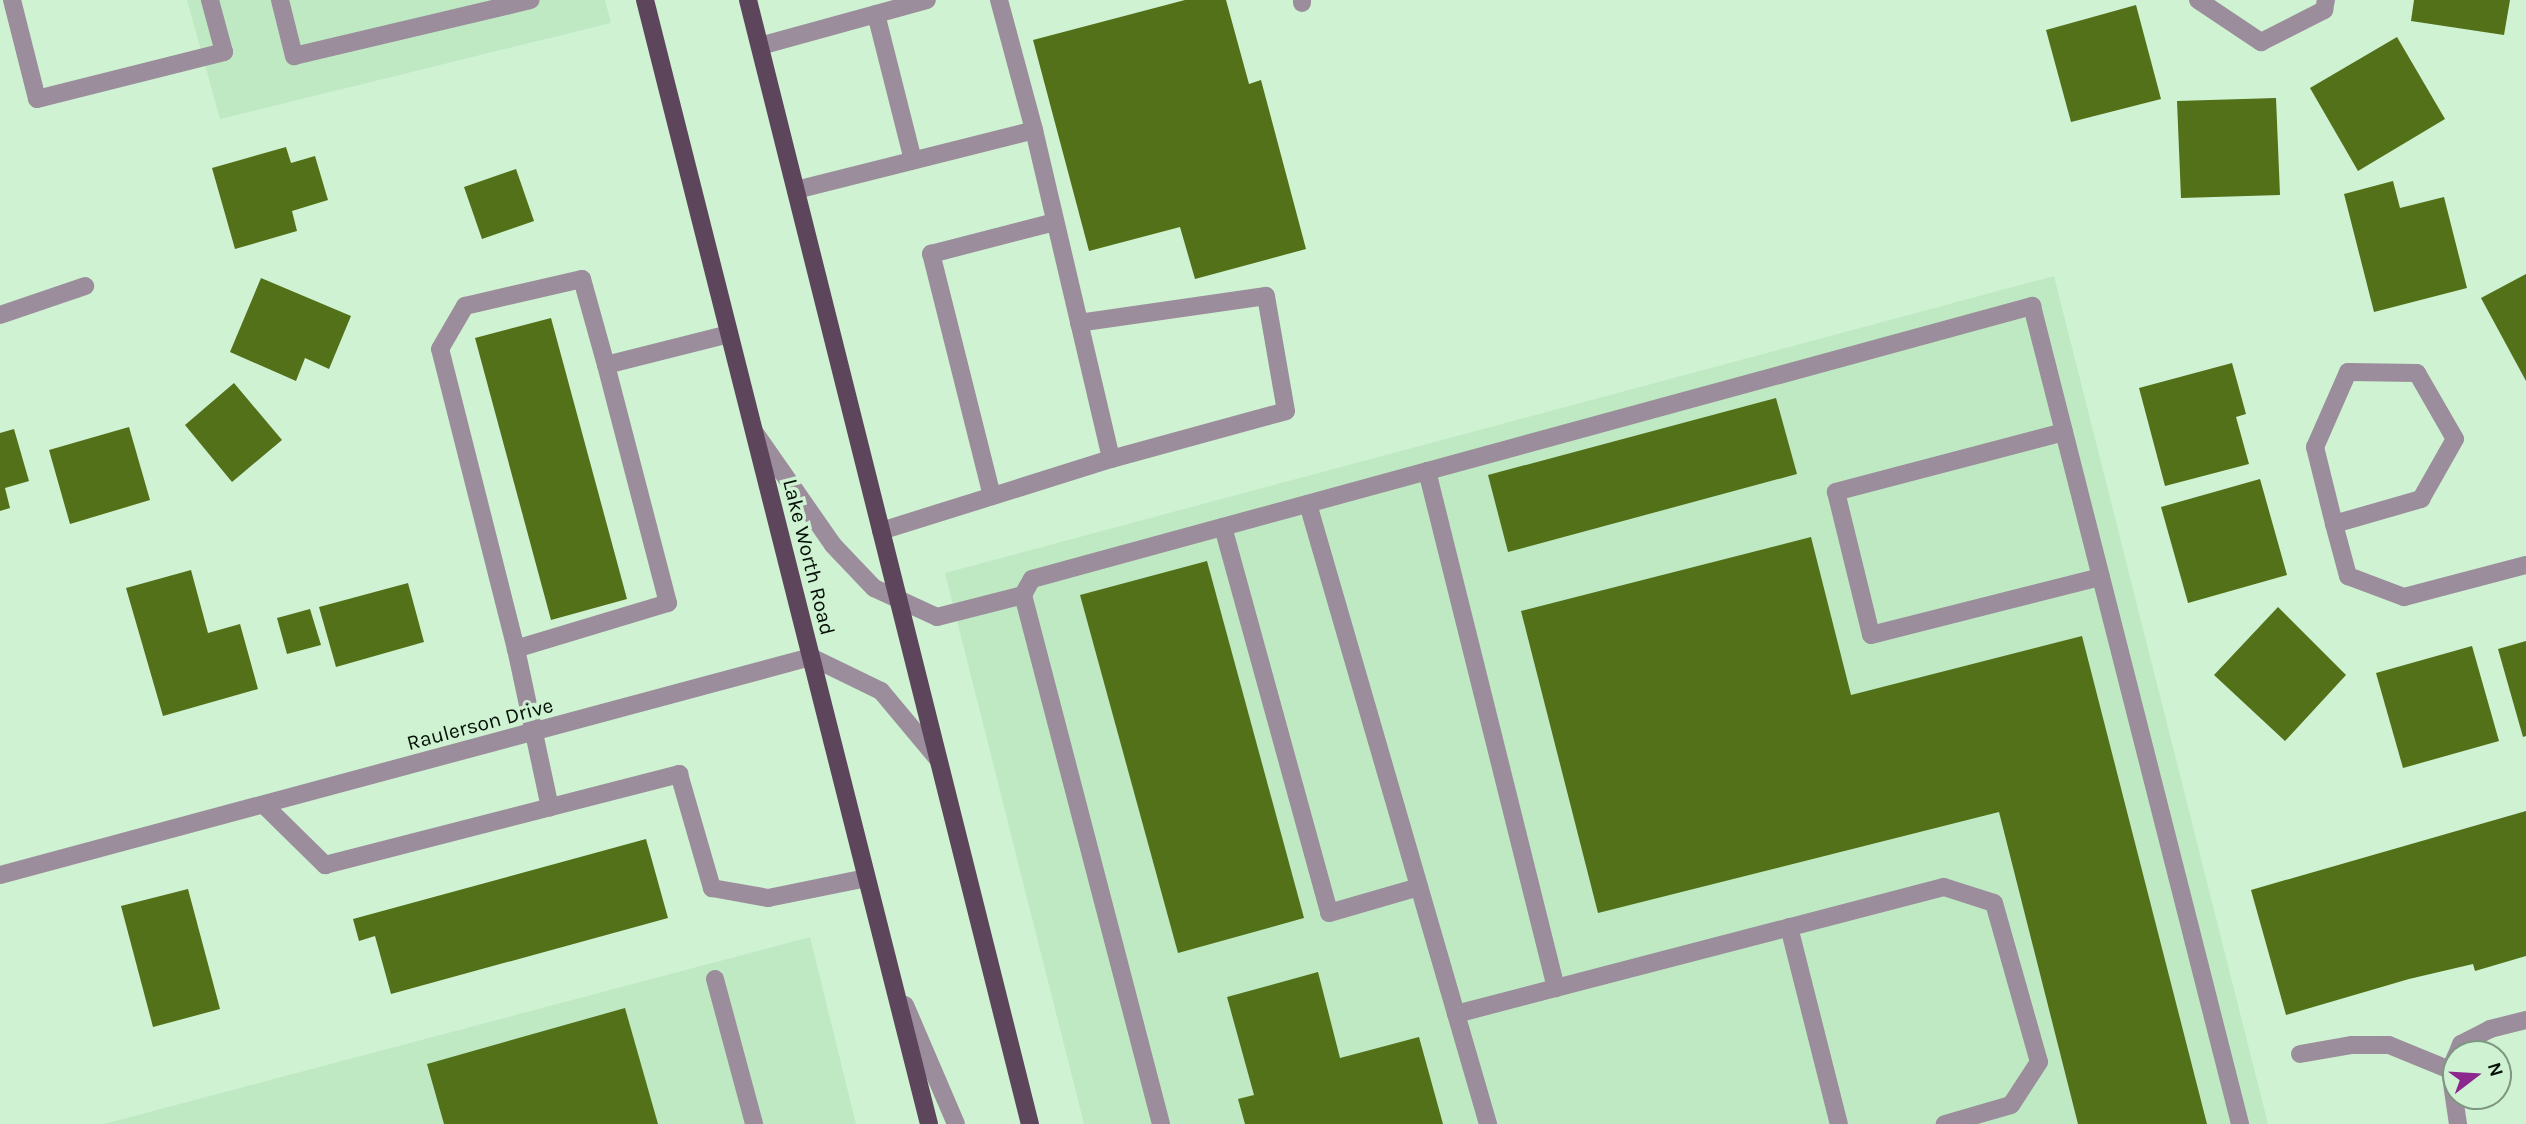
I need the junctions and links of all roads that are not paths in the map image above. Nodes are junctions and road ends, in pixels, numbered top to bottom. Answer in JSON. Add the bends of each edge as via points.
{"nodes":[{"id":1,"x":12,"y":0,"type":"edge"},
{"id":2,"x":210,"y":0,"type":"edge"},
{"id":3,"x":280,"y":0,"type":"edge"},
{"id":4,"x":645,"y":0,"type":"edge"},
{"id":5,"x":748,"y":0,"type":"edge"},
{"id":6,"x":927,"y":0,"type":"edge"},
{"id":7,"x":999,"y":0,"type":"edge"},
{"id":8,"x":2197,"y":0,"type":"edge"},
{"id":9,"x":2326,"y":0,"type":"edge"},
{"id":10,"x":522,"y":1,"type":"edge"},
{"id":11,"x":876,"y":14,"type":"junction"},
{"id":12,"x":760,"y":46,"type":"junction"},
{"id":13,"x":1034,"y":130,"type":"junction"},
{"id":14,"x":914,"y":160,"type":"junction"},
{"id":15,"x":796,"y":190,"type":"junction"},
{"id":16,"x":1055,"y":222,"type":"junction"},
{"id":17,"x":85,"y":286,"type":"dead end"},
{"id":18,"x":0,"y":315,"type":"edge"},
{"id":19,"x":1079,"y":323,"type":"junction"},
{"id":20,"x":729,"y":334,"type":"junction"},
{"id":21,"x":606,"y":365,"type":"junction"},
{"id":22,"x":753,"y":429,"type":"junction"},
{"id":23,"x":2064,"y":432,"type":"junction"},
{"id":24,"x":1111,"y":459,"type":"junction"},
{"id":25,"x":1427,"y":471,"type":"junction"},
{"id":26,"x":992,"y":496,"type":"junction"},
{"id":27,"x":1308,"y":504,"type":"junction"},
{"id":28,"x":2334,"y":524,"type":"junction"},
{"id":29,"x":1223,"y":527,"type":"junction"},
{"id":30,"x":881,"y":531,"type":"junction"},
{"id":31,"x":2526,"y":565,"type":"edge"},
{"id":32,"x":2101,"y":577,"type":"junction"},
{"id":33,"x":1023,"y":595,"type":"junction"},
{"id":34,"x":898,"y":600,"type":"junction"},
{"id":35,"x":516,"y":649,"type":"junction"},
{"id":36,"x":811,"y":657,"type":"junction"},
{"id":37,"x":536,"y":732,"type":"junction"},
{"id":38,"x":937,"y":758,"type":"junction"},
{"id":39,"x":264,"y":805,"type":"junction"},
{"id":40,"x":550,"y":807,"type":"junction"},
{"id":41,"x":0,"y":875,"type":"edge"},
{"id":42,"x":866,"y":878,"type":"junction"},
{"id":43,"x":1419,"y":887,"type":"junction"},
{"id":44,"x":1789,"y":927,"type":"junction"},
{"id":45,"x":889,"y":970,"type":"junction"},
{"id":46,"x":715,"y":979,"type":"dead end"},
{"id":47,"x":1556,"y":988,"type":"junction"},
{"id":48,"x":1456,"y":1014,"type":"junction"},
{"id":49,"x":2526,"y":1020,"type":"edge"},
{"id":50,"x":2469,"y":1040,"type":"edge"},
{"id":51,"x":2300,"y":1054,"type":"dead end"},
{"id":52,"x":2442,"y":1057,"type":"edge"},
{"id":53,"x":754,"y":1124,"type":"edge"},
{"id":54,"x":929,"y":1124,"type":"edge"},
{"id":55,"x":956,"y":1124,"type":"edge"},
{"id":56,"x":1030,"y":1124,"type":"edge"},
{"id":57,"x":1161,"y":1124,"type":"edge"},
{"id":58,"x":1488,"y":1124,"type":"edge"},
{"id":59,"x":1839,"y":1124,"type":"edge"},
{"id":60,"x":1945,"y":1124,"type":"edge"},
{"id":61,"x":2241,"y":1124,"type":"edge"}],
"edges":[{"from":1,"to":2,"type":"street","via":[[37,99],[224,52]]},
{"from":3,"to":10,"type":"street","via":[[294,56]]},
{"from":4,"to":20,"type":"main road","name":"Lake Worth Road"},
{"from":5,"to":12,"type":"main road"},
{"from":6,"to":11,"type":"street"},
{"from":7,"to":13,"type":"street"},
{"from":8,"to":9,"type":"street","via":[[2262,42],[2324,10]]},
{"from":11,"to":12,"type":"street"},
{"from":11,"to":14,"type":"street"},
{"from":12,"to":15,"type":"main road"},
{"from":13,"to":14,"type":"street"},
{"from":13,"to":16,"type":"street"},
{"from":14,"to":15,"type":"street"},
{"from":15,"to":30,"type":"main road"},
{"from":16,"to":19,"type":"street"},
{"from":16,"to":26,"type":"street","via":[[931,254]]},
{"from":17,"to":18,"type":"street"},
{"from":19,"to":24,"type":"street"},
{"from":19,"to":24,"type":"street","via":[[1266,296],[1286,411]]},
{"from":20,"to":21,"type":"street"},
{"from":20,"to":22,"type":"main road","name":"Lake Worth Road"},
{"from":21,"to":35,"type":"street","via":[[668,603]]},
{"from":21,"to":35,"type":"street","via":[[582,279],[465,306],[440,349]]},
{"from":22,"to":34,"type":"street","via":[[832,545],[874,588]]},
{"from":22,"to":36,"type":"main road","name":"Lake Worth Road"},
{"from":23,"to":25,"type":"street","via":[[2032,306]]},
{"from":23,"to":32,"type":"street"},
{"from":23,"to":32,"type":"street","via":[[1836,492],[1871,635]]},
{"from":24,"to":26,"type":"street"},
{"from":25,"to":27,"type":"street"},
{"from":25,"to":47,"type":"street"},
{"from":26,"to":30,"type":"street"},
{"from":27,"to":29,"type":"street"},
{"from":27,"to":43,"type":"street"},
{"from":28,"to":28,"type":"street","via":[[2315,447],[2348,372],[2417,373],[2455,439],[2421,499]]},
{"from":28,"to":31,"type":"street","via":[[2348,576],[2404,597]]},
{"from":29,"to":33,"type":"street","via":[[1032,579]]},
{"from":29,"to":43,"type":"street","via":[[1329,913]]},
{"from":30,"to":34,"type":"main road"},
{"from":32,"to":61,"type":"street"},
{"from":33,"to":34,"type":"street","via":[[937,617]]},
{"from":33,"to":57,"type":"street"},
{"from":34,"to":38,"type":"main road"},
{"from":35,"to":37,"type":"street"},
{"from":36,"to":37,"type":"street","name":"Raulerson Drive"},
{"from":36,"to":38,"type":"street","via":[[881,691]]},
{"from":36,"to":42,"type":"main road","name":"Lake Worth Road"},
{"from":37,"to":39,"type":"street","name":"Raulerson Drive"},
{"from":37,"to":40,"type":"street"},
{"from":38,"to":56,"type":"main road"},
{"from":39,"to":40,"type":"street","via":[[326,865]]},
{"from":39,"to":41,"type":"street","name":"Raulerson Drive"},
{"from":40,"to":42,"type":"street","via":[[680,774],[712,888],[768,898]]},
{"from":42,"to":45,"type":"main road","name":"Lake Worth Road"},
{"from":43,"to":48,"type":"street"},
{"from":44,"to":47,"type":"street"},
{"from":44,"to":59,"type":"street"},
{"from":44,"to":60,"type":"street","via":[[1944,887],[1994,903],[2039,1062],[2011,1105]]},
{"from":45,"to":54,"type":"main road","name":"Lake Worth Road"},
{"from":45,"to":55,"type":"street"},
{"from":46,"to":53,"type":"street"},
{"from":47,"to":48,"type":"street"},
{"from":48,"to":58,"type":"street"},
{"from":49,"to":50,"type":"street"},
{"from":51,"to":52,"type":"street","via":[[2352,1045],[2389,1045]]}]}
